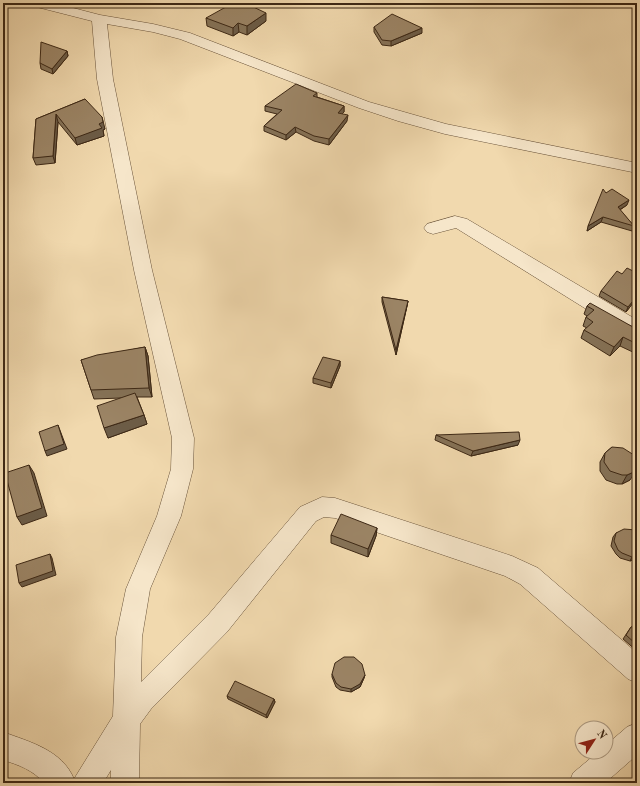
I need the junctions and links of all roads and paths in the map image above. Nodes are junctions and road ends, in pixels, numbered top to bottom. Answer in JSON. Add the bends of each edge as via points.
{"nodes":[{"id":1,"x":38,"y":3,"type":"edge"},
{"id":2,"x":86,"y":12,"type":"edge"},
{"id":3,"x":637,"y":168,"type":"edge"},
{"id":4,"x":433,"y":228,"type":"dead end"},
{"id":5,"x":637,"y":329,"type":"edge"},
{"id":6,"x":637,"y":670,"type":"edge"},
{"id":7,"x":128,"y":718,"type":"junction"},
{"id":8,"x":637,"y":738,"type":"edge"},
{"id":9,"x":3,"y":746,"type":"edge"},
{"id":10,"x":62,"y":783,"type":"edge"},
{"id":11,"x":87,"y":783,"type":"edge"},
{"id":12,"x":125,"y":783,"type":"edge"},
{"id":13,"x":583,"y":783,"type":"edge"}],
"edges":[{"from":1,"to":2,"type":"street"},
{"from":2,"to":3,"type":"street","via":[[185,36],[404,118],[445,129]]},
{"from":2,"to":7,"type":"street","via":[[105,79],[143,270],[183,438],[182,469],[169,516],[138,589],[129,637]]},
{"from":4,"to":5,"type":"street","via":[[461,223]]},
{"from":6,"to":7,"type":"street","via":[[529,576],[512,567],[335,508],[322,507],[308,514],[218,623],[142,700]]},
{"from":7,"to":11,"type":"street"},
{"from":7,"to":12,"type":"street"},
{"from":8,"to":13,"type":"street"},
{"from":9,"to":10,"type":"street","via":[[47,765]]}]}
